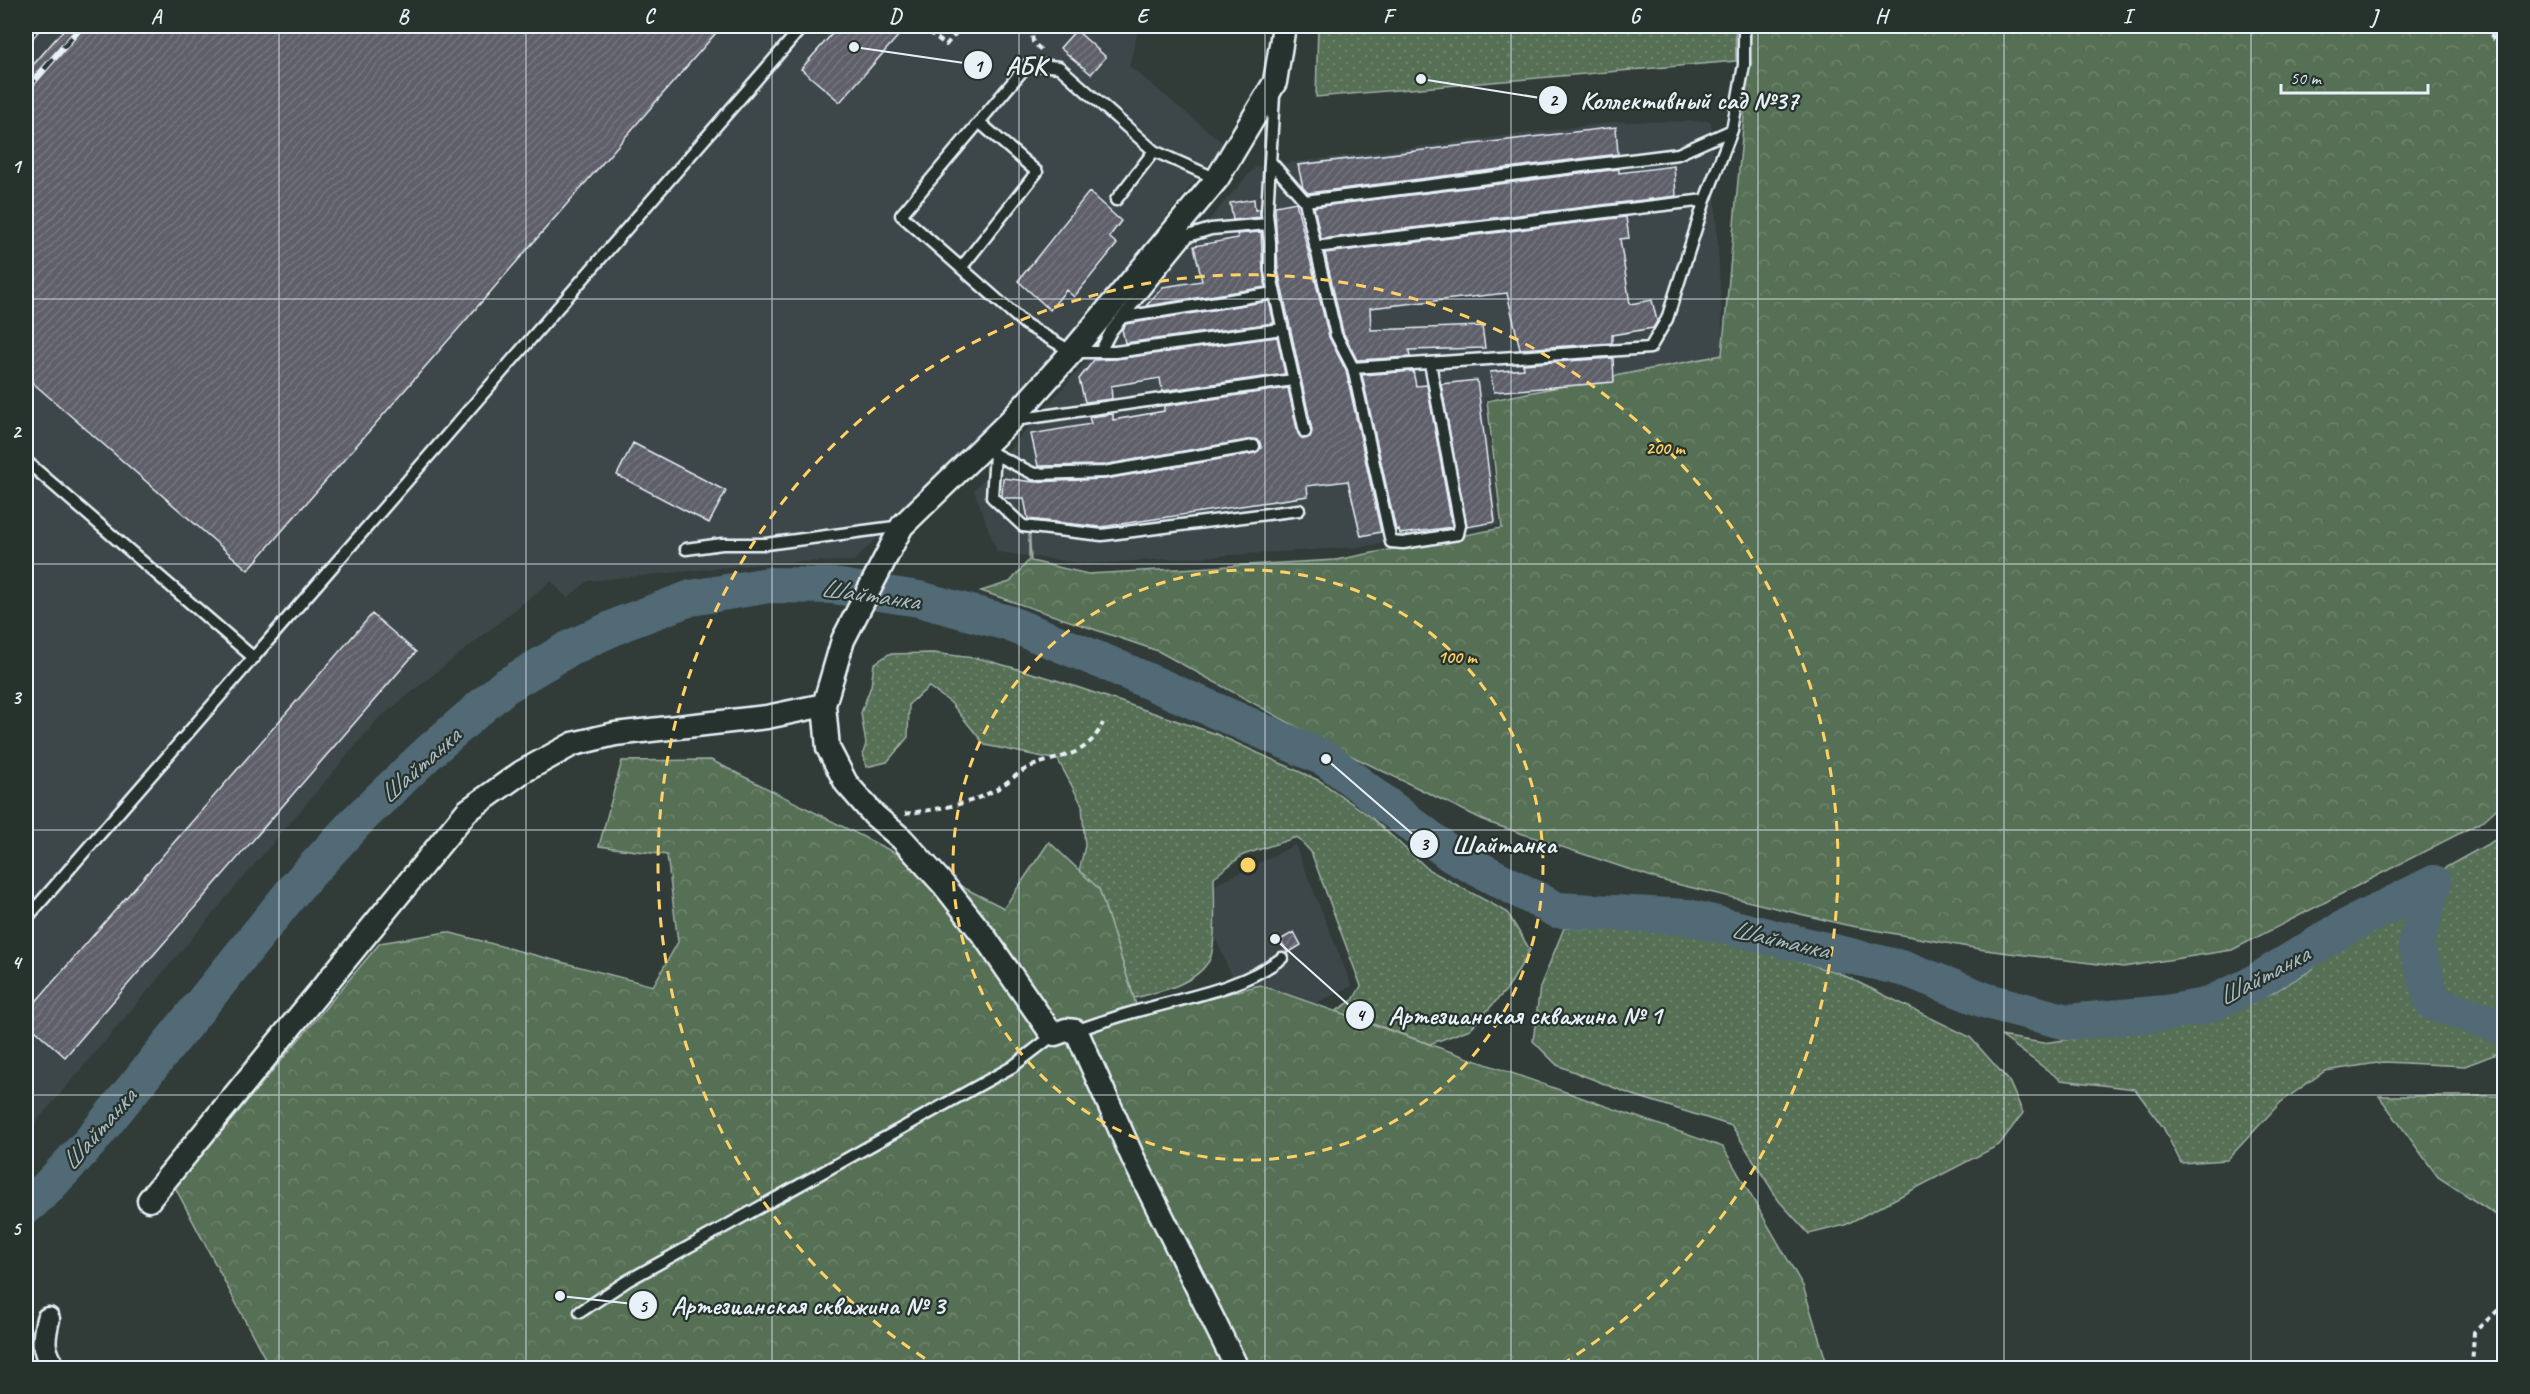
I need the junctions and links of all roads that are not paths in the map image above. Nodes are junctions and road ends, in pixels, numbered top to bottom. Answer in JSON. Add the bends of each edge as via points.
{"nodes":[{"id":1,"x":803,"y":26,"type":"edge"},
{"id":2,"x":1284,"y":26,"type":"edge"},
{"id":3,"x":1744,"y":26,"type":"edge"},
{"id":4,"x":1275,"y":82,"type":"junction"},
{"id":5,"x":979,"y":122,"type":"junction"},
{"id":6,"x":1732,"y":130,"type":"junction"},
{"id":7,"x":1154,"y":152,"type":"junction"},
{"id":8,"x":1270,"y":161,"type":"junction"},
{"id":9,"x":1217,"y":179,"type":"junction"},
{"id":10,"x":1116,"y":200,"type":"dead end"},
{"id":11,"x":1705,"y":200,"type":"junction"},
{"id":12,"x":1305,"y":201,"type":"junction"},
{"id":13,"x":1268,"y":224,"type":"junction"},
{"id":14,"x":1315,"y":247,"type":"junction"},
{"id":15,"x":960,"y":268,"type":"junction"},
{"id":16,"x":1274,"y":293,"type":"junction"},
{"id":17,"x":1124,"y":317,"type":"junction"},
{"id":18,"x":1282,"y":329,"type":"junction"},
{"id":19,"x":1072,"y":352,"type":"junction"},
{"id":20,"x":1100,"y":352,"type":"junction"},
{"id":21,"x":1430,"y":363,"type":"junction"},
{"id":22,"x":1353,"y":368,"type":"junction"},
{"id":23,"x":1293,"y":380,"type":"junction"},
{"id":24,"x":1011,"y":420,"type":"junction"},
{"id":25,"x":1305,"y":432,"type":"dead end"},
{"id":26,"x":1254,"y":446,"type":"dead end"},
{"id":27,"x":988,"y":451,"type":"junction"},
{"id":28,"x":26,"y":461,"type":"edge"},
{"id":29,"x":1299,"y":510,"type":"dead end"},
{"id":30,"x":902,"y":526,"type":"junction"},
{"id":31,"x":686,"y":549,"type":"dead end"},
{"id":32,"x":254,"y":658,"type":"junction"},
{"id":33,"x":824,"y":705,"type":"junction"},
{"id":34,"x":26,"y":919,"type":"edge"},
{"id":35,"x":1282,"y":958,"type":"dead end"},
{"id":36,"x":1065,"y":1032,"type":"junction"},
{"id":37,"x":149,"y":1200,"type":"dead end"},
{"id":38,"x":580,"y":1312,"type":"dead end"},
{"id":39,"x":48,"y":1318,"type":"dead end"},
{"id":40,"x":54,"y":1368,"type":"edge"},
{"id":41,"x":1237,"y":1368,"type":"edge"}],
"edges":[{"from":1,"to":32,"type":"lane"},
{"from":2,"to":4,"type":"street"},
{"from":3,"to":6,"type":"lane","via":[[1744,65]]},
{"from":4,"to":8,"type":"lane"},
{"from":4,"to":9,"type":"street"},
{"from":5,"to":7,"type":"lane","via":[[1028,64],[1059,67]]},
{"from":5,"to":15,"type":"lane","via":[[1037,172]]},
{"from":5,"to":15,"type":"lane","via":[[901,215]]},
{"from":6,"to":11,"type":"lane"},
{"from":6,"to":12,"type":"lane","via":[[1678,154]]},
{"from":7,"to":9,"type":"lane"},
{"from":7,"to":10,"type":"lane"},
{"from":8,"to":12,"type":"lane"},
{"from":8,"to":13,"type":"lane"},
{"from":9,"to":19,"type":"street"},
{"from":11,"to":14,"type":"lane"},
{"from":11,"to":21,"type":"lane","via":[[1666,319],[1650,348]]},
{"from":12,"to":14,"type":"lane"},
{"from":13,"to":16,"type":"lane"},
{"from":13,"to":17,"type":"lane","via":[[1210,229],[1188,236]]},
{"from":14,"to":22,"type":"lane","via":[[1336,335]]},
{"from":15,"to":19,"type":"lane","via":[[1025,324]]},
{"from":16,"to":17,"type":"lane"},
{"from":16,"to":18,"type":"lane"},
{"from":17,"to":20,"type":"lane"},
{"from":18,"to":20,"type":"lane"},
{"from":18,"to":23,"type":"lane"},
{"from":19,"to":20,"type":"lane"},
{"from":19,"to":24,"type":"street"},
{"from":21,"to":22,"type":"lane"},
{"from":21,"to":22,"type":"lane","via":[[1460,525],[1458,534],[1403,543],[1391,542]]},
{"from":23,"to":24,"type":"lane"},
{"from":23,"to":25,"type":"lane"},
{"from":24,"to":27,"type":"street"},
{"from":26,"to":27,"type":"lane","via":[[1104,472],[1034,474]]},
{"from":27,"to":29,"type":"lane","via":[[992,497],[1023,526],[1101,535]]},
{"from":27,"to":30,"type":"street"},
{"from":28,"to":32,"type":"lane"},
{"from":30,"to":31,"type":"lane","via":[[766,544]]},
{"from":30,"to":33,"type":"street","via":[[843,640]]},
{"from":32,"to":34,"type":"lane"},
{"from":33,"to":36,"type":"street","via":[[828,748],[846,783],[944,884],[1049,1030]]},
{"from":33,"to":37,"type":"street","via":[[767,717],[615,734],[573,744],[522,772],[467,811]]},
{"from":35,"to":36,"type":"lane","via":[[1253,976],[1222,988]]},
{"from":36,"to":38,"type":"lane","via":[[1012,1067],[627,1281]]},
{"from":36,"to":41,"type":"street","via":[[1133,1158]]},
{"from":39,"to":40,"type":"street","via":[[43,1339]]}]}
